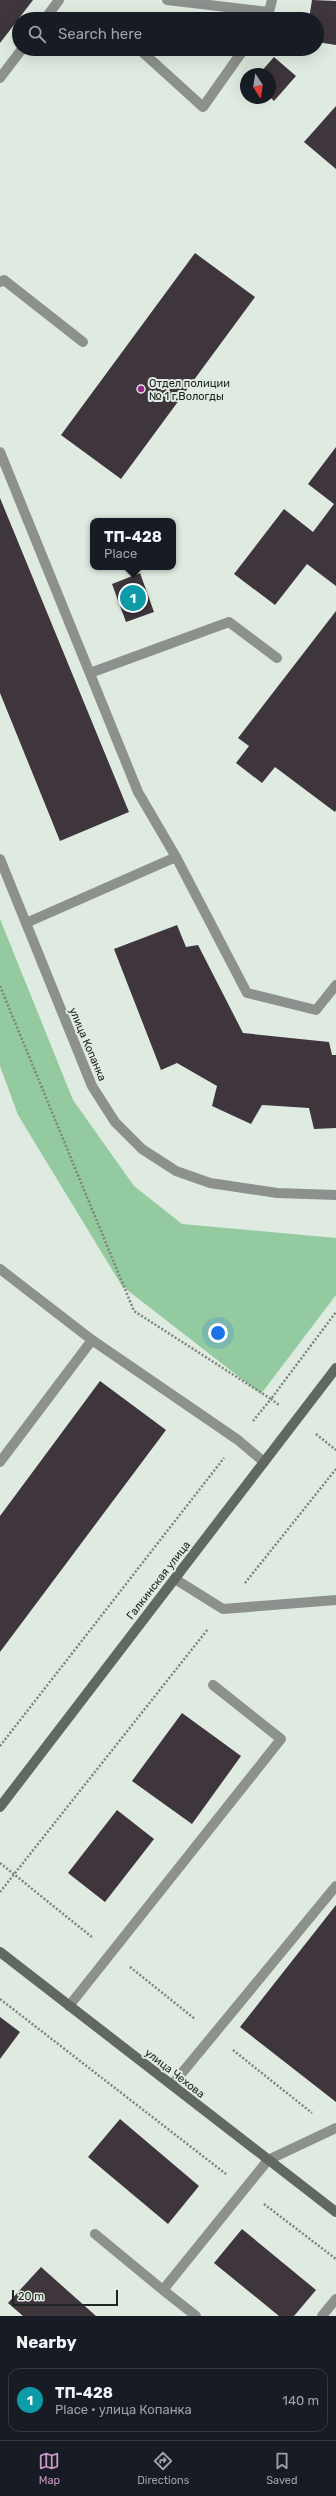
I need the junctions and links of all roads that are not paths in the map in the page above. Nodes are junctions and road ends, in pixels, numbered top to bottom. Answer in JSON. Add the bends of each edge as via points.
{"nodes":[{"id":1,"x":60,"y":0,"type":"edge"},
{"id":2,"x":167,"y":0,"type":"edge"},
{"id":3,"x":272,"y":0,"type":"edge"},
{"id":4,"x":51,"y":12,"type":"edge"},
{"id":5,"x":242,"y":12,"type":"edge"},
{"id":6,"x":268,"y":12,"type":"edge"},
{"id":7,"x":17,"y":56,"type":"edge"},
{"id":8,"x":147,"y":56,"type":"edge"},
{"id":9,"x":239,"y":56,"type":"edge"},
{"id":10,"x":0,"y":78,"type":"edge"},
{"id":11,"x":0,"y":282,"type":"edge"},
{"id":12,"x":83,"y":342,"type":"dead end"},
{"id":13,"x":0,"y":452,"type":"edge"},
{"id":14,"x":277,"y":658,"type":"dead end"},
{"id":15,"x":90,"y":673,"type":"junction"},
{"id":16,"x":176,"y":857,"type":"junction"},
{"id":17,"x":0,"y":859,"type":"edge"},
{"id":18,"x":26,"y":923,"type":"junction"},
{"id":19,"x":336,"y":985,"type":"edge"},
{"id":20,"x":336,"y":1195,"type":"edge"},
{"id":21,"x":0,"y":1269,"type":"edge"},
{"id":22,"x":92,"y":1340,"type":"junction"},
{"id":23,"x":336,"y":1368,"type":"edge"},
{"id":24,"x":0,"y":1462,"type":"edge"},
{"id":25,"x":264,"y":1462,"type":"junction"},
{"id":26,"x":175,"y":1579,"type":"junction"},
{"id":27,"x":336,"y":1600,"type":"edge"},
{"id":28,"x":213,"y":1685,"type":"dead end"},
{"id":29,"x":0,"y":1807,"type":"edge"},
{"id":30,"x":336,"y":1886,"type":"edge"},
{"id":31,"x":0,"y":1952,"type":"edge"},
{"id":32,"x":69,"y":2006,"type":"junction"},
{"id":33,"x":172,"y":2085,"type":"junction"},
{"id":34,"x":335,"y":2129,"type":"edge"},
{"id":35,"x":268,"y":2160,"type":"junction"},
{"id":36,"x":336,"y":2212,"type":"edge"},
{"id":37,"x":95,"y":2234,"type":"dead end"},
{"id":38,"x":163,"y":2290,"type":"junction"},
{"id":39,"x":336,"y":2299,"type":"edge"},
{"id":40,"x":196,"y":2316,"type":"edge"},
{"id":41,"x":322,"y":2316,"type":"edge"}],
"edges":[{"from":1,"to":4,"type":"street"},
{"from":2,"to":5,"type":"street"},
{"from":3,"to":6,"type":"street"},
{"from":7,"to":10,"type":"street"},
{"from":8,"to":9,"type":"street","via":[[203,107]]},
{"from":11,"to":12,"type":"street","via":[[4,280]]},
{"from":13,"to":15,"type":"street"},
{"from":14,"to":15,"type":"street","via":[[229,622]]},
{"from":15,"to":16,"type":"street","via":[[138,792]]},
{"from":16,"to":18,"type":"street"},
{"from":16,"to":19,"type":"street","via":[[248,993],[316,1010]]},
{"from":17,"to":18,"type":"street","name":"улица Копанка"},
{"from":18,"to":20,"type":"street","name":"улица Копанка","via":[[92,1086],[115,1122],[142,1149],[176,1171],[210,1183],[277,1193]]},
{"from":21,"to":22,"type":"street"},
{"from":22,"to":24,"type":"street"},
{"from":22,"to":25,"type":"street","via":[[238,1440]]},
{"from":23,"to":25,"type":"street","name":"Галкинская улица"},
{"from":25,"to":26,"type":"street","name":"Галкинская улица"},
{"from":26,"to":27,"type":"street","via":[[224,1610]]},
{"from":26,"to":29,"type":"street","name":"Галкинская улица"},
{"from":28,"to":32,"type":"street","via":[[281,1739]]},
{"from":30,"to":33,"type":"street"},
{"from":31,"to":32,"type":"street","name":"улица Чехова"},
{"from":32,"to":33,"type":"street","name":"улица Чехова"},
{"from":33,"to":35,"type":"street","name":"улица Чехова"},
{"from":34,"to":35,"type":"street"},
{"from":35,"to":36,"type":"street","name":"улица Чехова"},
{"from":35,"to":38,"type":"street"},
{"from":37,"to":38,"type":"street"},
{"from":38,"to":40,"type":"street"},
{"from":39,"to":41,"type":"street"}]}
